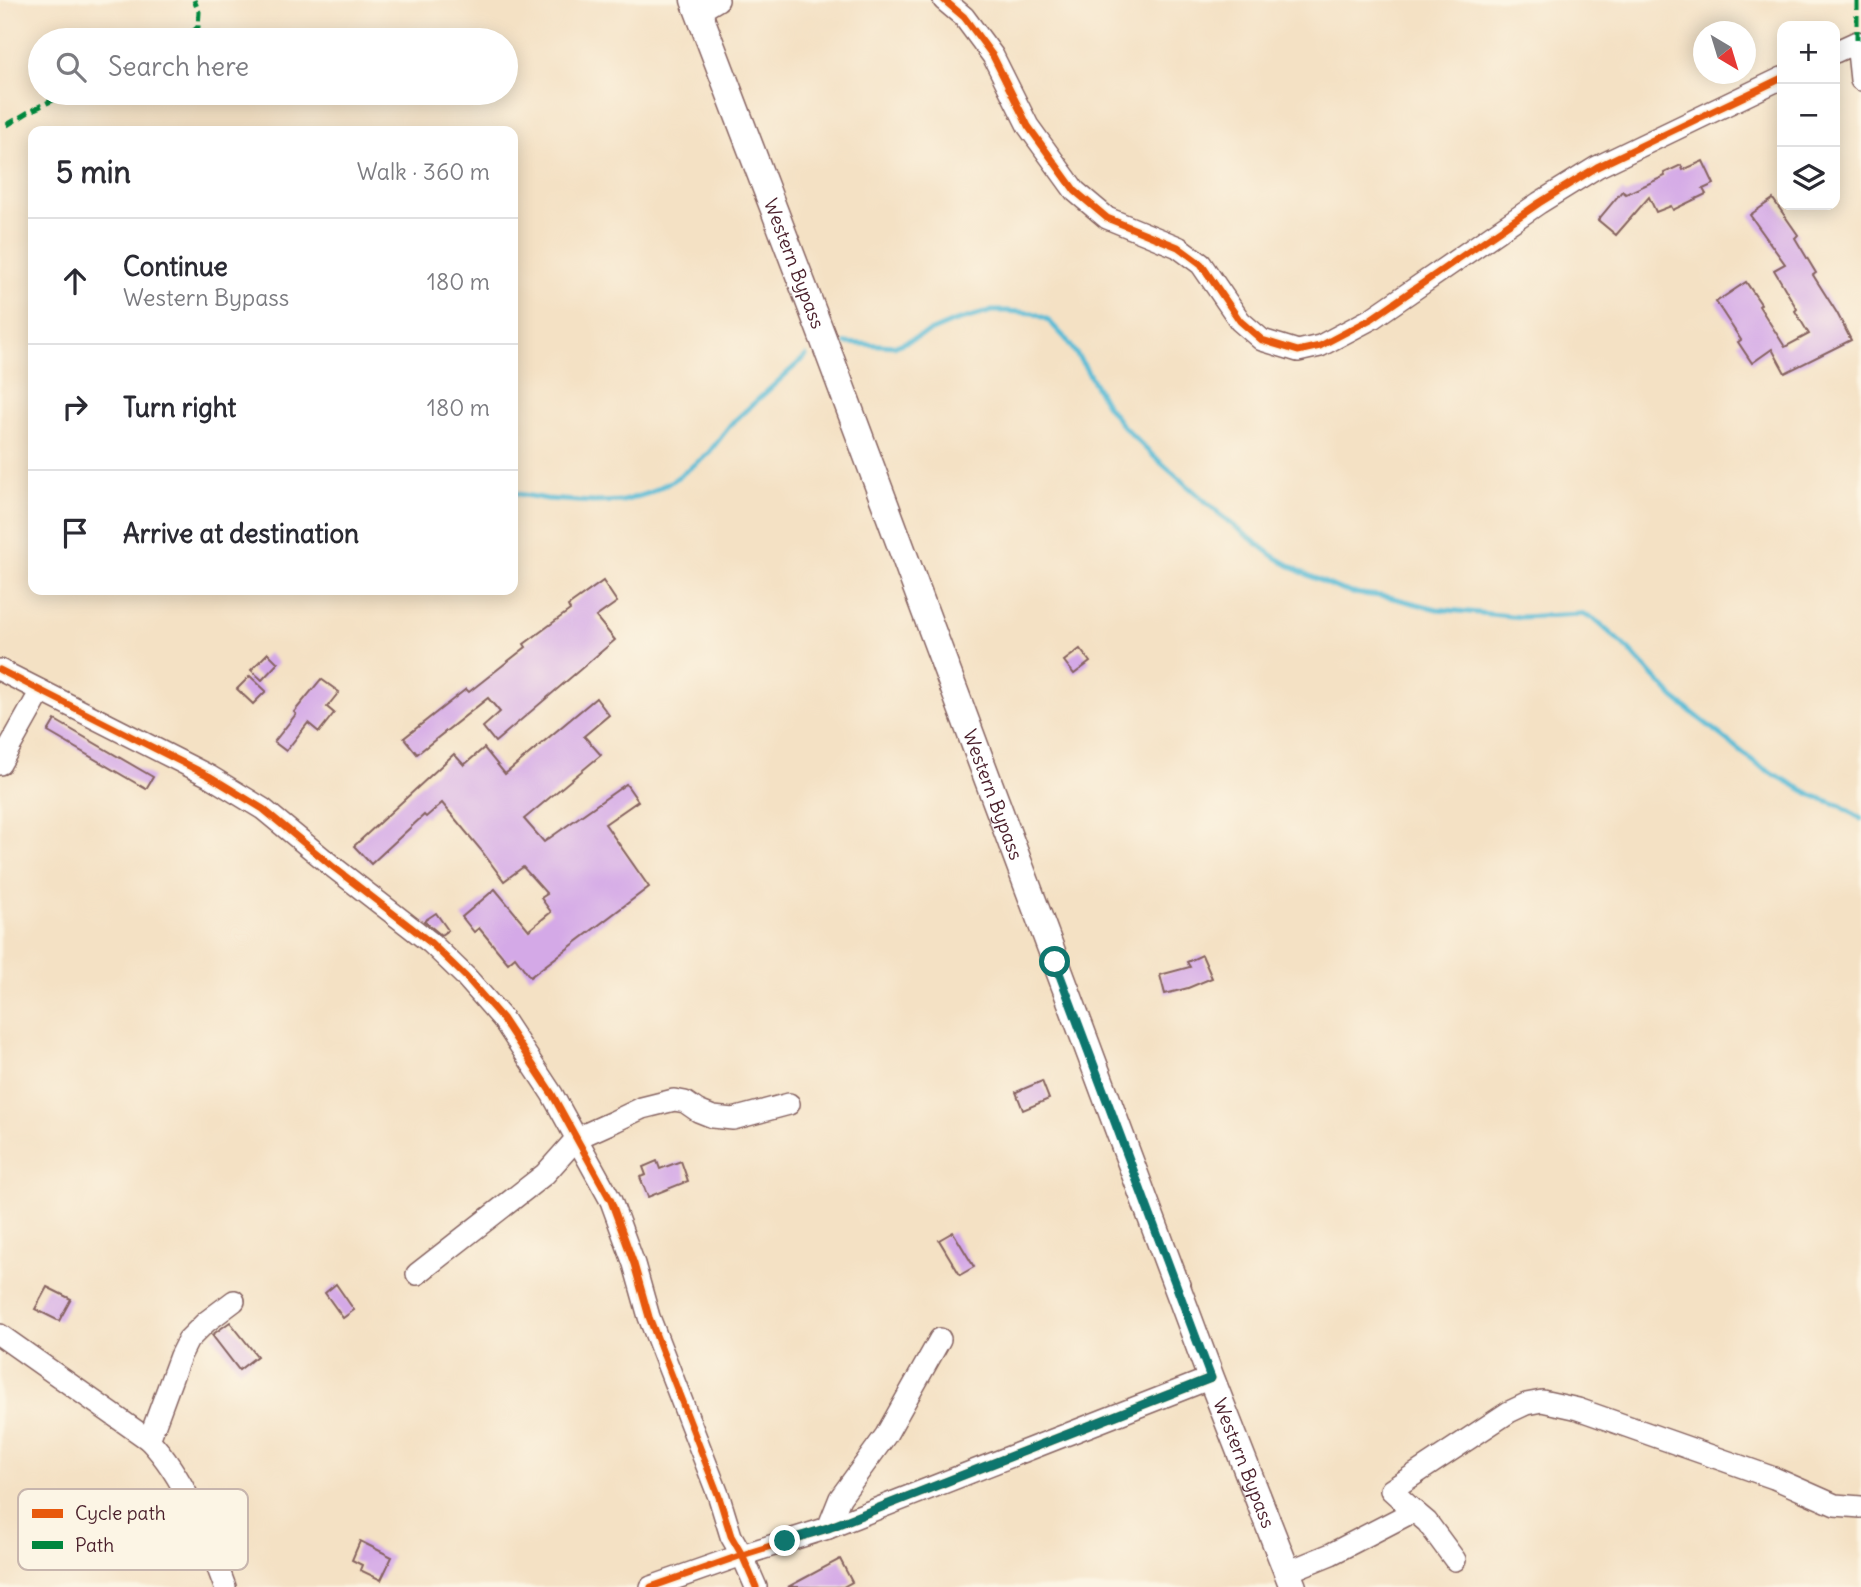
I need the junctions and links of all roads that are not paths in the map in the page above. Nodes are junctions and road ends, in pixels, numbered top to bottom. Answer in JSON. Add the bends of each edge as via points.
{"nodes":[{"id":1,"x":944,"y":0,"type":"edge"},
{"id":2,"x":703,"y":4,"type":"edge"},
{"id":3,"x":1840,"y":50,"type":"edge"},
{"id":4,"x":1777,"y":80,"type":"edge"},
{"id":5,"x":1861,"y":80,"type":"edge"},
{"id":6,"x":0,"y":670,"type":"edge"},
{"id":7,"x":41,"y":691,"type":"junction"},
{"id":8,"x":0,"y":764,"type":"edge"},
{"id":9,"x":789,"y":1104,"type":"dead end"},
{"id":10,"x":577,"y":1138,"type":"junction"},
{"id":11,"x":417,"y":1273,"type":"dead end"},
{"id":12,"x":234,"y":1301,"type":"dead end"},
{"id":13,"x":0,"y":1335,"type":"edge"},
{"id":14,"x":940,"y":1339,"type":"dead end"},
{"id":15,"x":1211,"y":1378,"type":"junction"},
{"id":16,"x":149,"y":1440,"type":"junction"},
{"id":17,"x":183,"y":1489,"type":"edge"},
{"id":18,"x":1861,"y":1507,"type":"edge"},
{"id":19,"x":1415,"y":1511,"type":"junction"},
{"id":20,"x":828,"y":1528,"type":"junction"},
{"id":21,"x":742,"y":1555,"type":"junction"},
{"id":22,"x":1455,"y":1560,"type":"dead end"},
{"id":23,"x":219,"y":1570,"type":"edge"},
{"id":24,"x":1290,"y":1580,"type":"edge"},
{"id":25,"x":225,"y":1587,"type":"edge"},
{"id":26,"x":651,"y":1587,"type":"edge"},
{"id":27,"x":756,"y":1587,"type":"edge"}],
"edges":[{"from":1,"to":4,"type":"street","via":[[964,17],[993,56],[1028,126],[1075,191],[1107,218],[1178,247],[1201,264],[1240,321],[1262,340],[1298,351],[1320,346],[1371,319],[1597,167]]},
{"from":2,"to":15,"type":"main road","name":"Western Bypass"},
{"from":3,"to":5,"type":"street","via":[[1857,42]]},
{"from":6,"to":7,"type":"street"},
{"from":7,"to":8,"type":"street"},
{"from":7,"to":10,"type":"street","via":[[209,776],[263,810],[431,943],[502,1018]]},
{"from":9,"to":10,"type":"street","via":[[733,1119],[713,1117],[674,1100],[642,1108]]},
{"from":10,"to":11,"type":"street","via":[[545,1174]]},
{"from":10,"to":21,"type":"street","via":[[617,1214],[649,1317]]},
{"from":12,"to":16,"type":"street","via":[[188,1340]]},
{"from":13,"to":16,"type":"street"},
{"from":14,"to":20,"type":"street","via":[[886,1435],[840,1498]]},
{"from":15,"to":20,"type":"street"},
{"from":15,"to":24,"type":"main road","name":"Western Bypass"},
{"from":16,"to":17,"type":"street"},
{"from":18,"to":19,"type":"street","via":[[1835,1505],[1774,1478],[1578,1409],[1542,1401],[1509,1412],[1391,1490]]},
{"from":19,"to":22,"type":"street"},
{"from":19,"to":24,"type":"street"},
{"from":20,"to":21,"type":"street"},
{"from":21,"to":26,"type":"street"},
{"from":21,"to":27,"type":"street"},
{"from":23,"to":25,"type":"street"}]}
